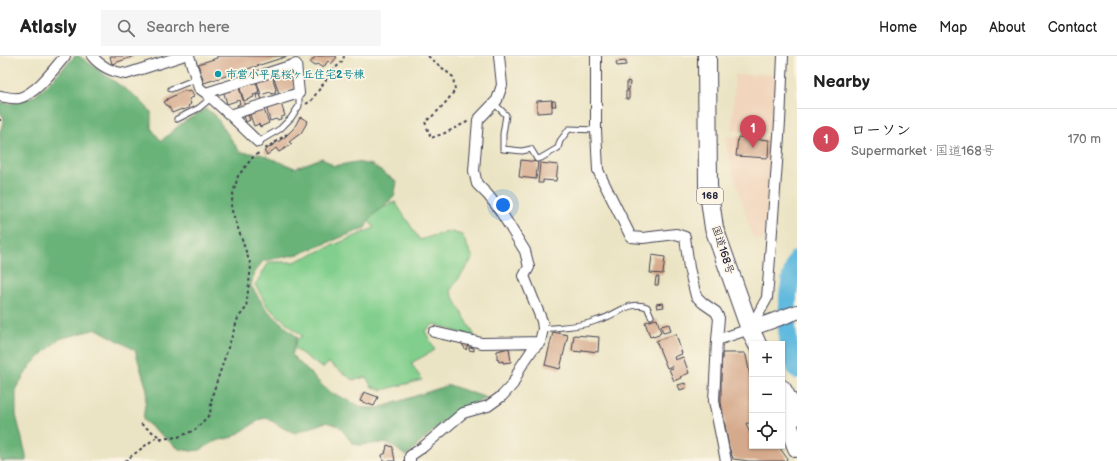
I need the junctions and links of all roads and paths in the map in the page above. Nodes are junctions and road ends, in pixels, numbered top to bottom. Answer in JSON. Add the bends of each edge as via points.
{"nodes":[{"id":1,"x":65,"y":56,"type":"edge"},
{"id":2,"x":92,"y":56,"type":"edge"},
{"id":3,"x":104,"y":56,"type":"edge"},
{"id":4,"x":182,"y":56,"type":"edge"},
{"id":5,"x":189,"y":56,"type":"edge"},
{"id":6,"x":344,"y":56,"type":"edge"},
{"id":7,"x":428,"y":56,"type":"edge"},
{"id":8,"x":499,"y":56,"type":"edge"},
{"id":9,"x":596,"y":56,"type":"edge"},
{"id":10,"x":707,"y":56,"type":"edge"},
{"id":11,"x":783,"y":56,"type":"edge"},
{"id":12,"x":109,"y":70,"type":"junction"},
{"id":13,"x":196,"y":79,"type":"junction"},
{"id":14,"x":171,"y":89,"type":"dead end"},
{"id":15,"x":299,"y":93,"type":"junction"},
{"id":16,"x":0,"y":96,"type":"edge"},
{"id":17,"x":208,"y":96,"type":"junction"},
{"id":18,"x":494,"y":103,"type":"junction"},
{"id":19,"x":300,"y":106,"type":"junction"},
{"id":20,"x":230,"y":115,"type":"junction"},
{"id":21,"x":177,"y":119,"type":"dead end"},
{"id":22,"x":478,"y":120,"type":"junction"},
{"id":23,"x":596,"y":130,"type":"junction"},
{"id":24,"x":290,"y":131,"type":"dead end"},
{"id":25,"x":258,"y":142,"type":"joint"},
{"id":26,"x":797,"y":312,"type":"edge"},
{"id":27,"x":651,"y":316,"type":"dead end"},
{"id":28,"x":543,"y":329,"type":"junction"},
{"id":29,"x":434,"y":332,"type":"dead end"},
{"id":30,"x":754,"y":337,"type":"edge"},
{"id":31,"x":718,"y":340,"type":"junction"},
{"id":32,"x":540,"y":342,"type":"junction"},
{"id":33,"x":785,"y":394,"type":"edge"},
{"id":34,"x":783,"y":413,"type":"edge"},
{"id":35,"x":797,"y":416,"type":"edge"},
{"id":36,"x":141,"y":424,"type":"dead end"},
{"id":37,"x":158,"y":436,"type":"junction"},
{"id":38,"x":160,"y":439,"type":"junction"},
{"id":39,"x":164,"y":443,"type":"dead end"},
{"id":40,"x":797,"y":448,"type":"edge"},
{"id":41,"x":125,"y":461,"type":"edge"},
{"id":42,"x":410,"y":461,"type":"edge"},
{"id":43,"x":726,"y":461,"type":"edge"}],
"edges":[{"from":1,"to":16,"type":"street","via":[[38,86],[27,94],[18,98]]},
{"from":2,"to":12,"type":"street"},
{"from":3,"to":12,"type":"street"},
{"from":4,"to":12,"type":"street","via":[[126,74]]},
{"from":5,"to":13,"type":"street"},
{"from":6,"to":19,"type":"path","via":[[311,101]]},
{"from":7,"to":22,"type":"path","via":[[453,77],[455,90],[447,102],[425,122],[430,138],[471,120]]},
{"from":8,"to":18,"type":"street","via":[[502,85]]},
{"from":9,"to":23,"type":"street"},
{"from":10,"to":30,"type":"highway","name":"国道168号","number":"168","via":[[708,186],[714,228]]},
{"from":11,"to":30,"type":"street","via":[[767,298]]},
{"from":13,"to":14,"type":"lane"},
{"from":13,"to":17,"type":"street","via":[[199,88]]},
{"from":15,"to":17,"type":"street","via":[[296,64]]},
{"from":15,"to":19,"type":"lane"},
{"from":15,"to":20,"type":"street"},
{"from":17,"to":20,"type":"street"},
{"from":17,"to":21,"type":"lane","via":[[199,108]]},
{"from":18,"to":22,"type":"street"},
{"from":18,"to":23,"type":"lane","via":[[506,115],[504,149],[531,149],[537,159],[558,148],[568,129]]},
{"from":19,"to":25,"type":"lane","via":[[280,129]]},
{"from":20,"to":25,"type":"street"},
{"from":22,"to":28,"type":"street","via":[[474,171],[477,184],[488,194],[525,251],[529,267],[524,276]]},
{"from":23,"to":31,"type":"street","via":[[598,170],[631,236],[643,238],[676,234],[685,237],[696,296],[716,312]]},
{"from":24,"to":38,"type":"path","via":[[252,157],[238,176],[231,208],[251,266],[246,308],[238,318],[212,396],[210,414],[195,430],[178,437]]},
{"from":26,"to":30,"type":"street","via":[[778,318]]},
{"from":27,"to":28,"type":"lane","via":[[647,307],[641,304],[588,323]]},
{"from":28,"to":32,"type":"street"},
{"from":29,"to":32,"type":"street","via":[[482,343]]},
{"from":30,"to":31,"type":"street"},
{"from":31,"to":43,"type":"street","via":[[714,401]]},
{"from":32,"to":42,"type":"street","via":[[520,368],[513,384],[502,396],[488,406],[463,413],[410,456]]},
{"from":33,"to":35,"type":"highway"},
{"from":34,"to":40,"type":"highway"},
{"from":36,"to":37,"type":"path"},
{"from":37,"to":38,"type":"path"},
{"from":37,"to":41,"type":"path"},
{"from":38,"to":39,"type":"path"}]}
